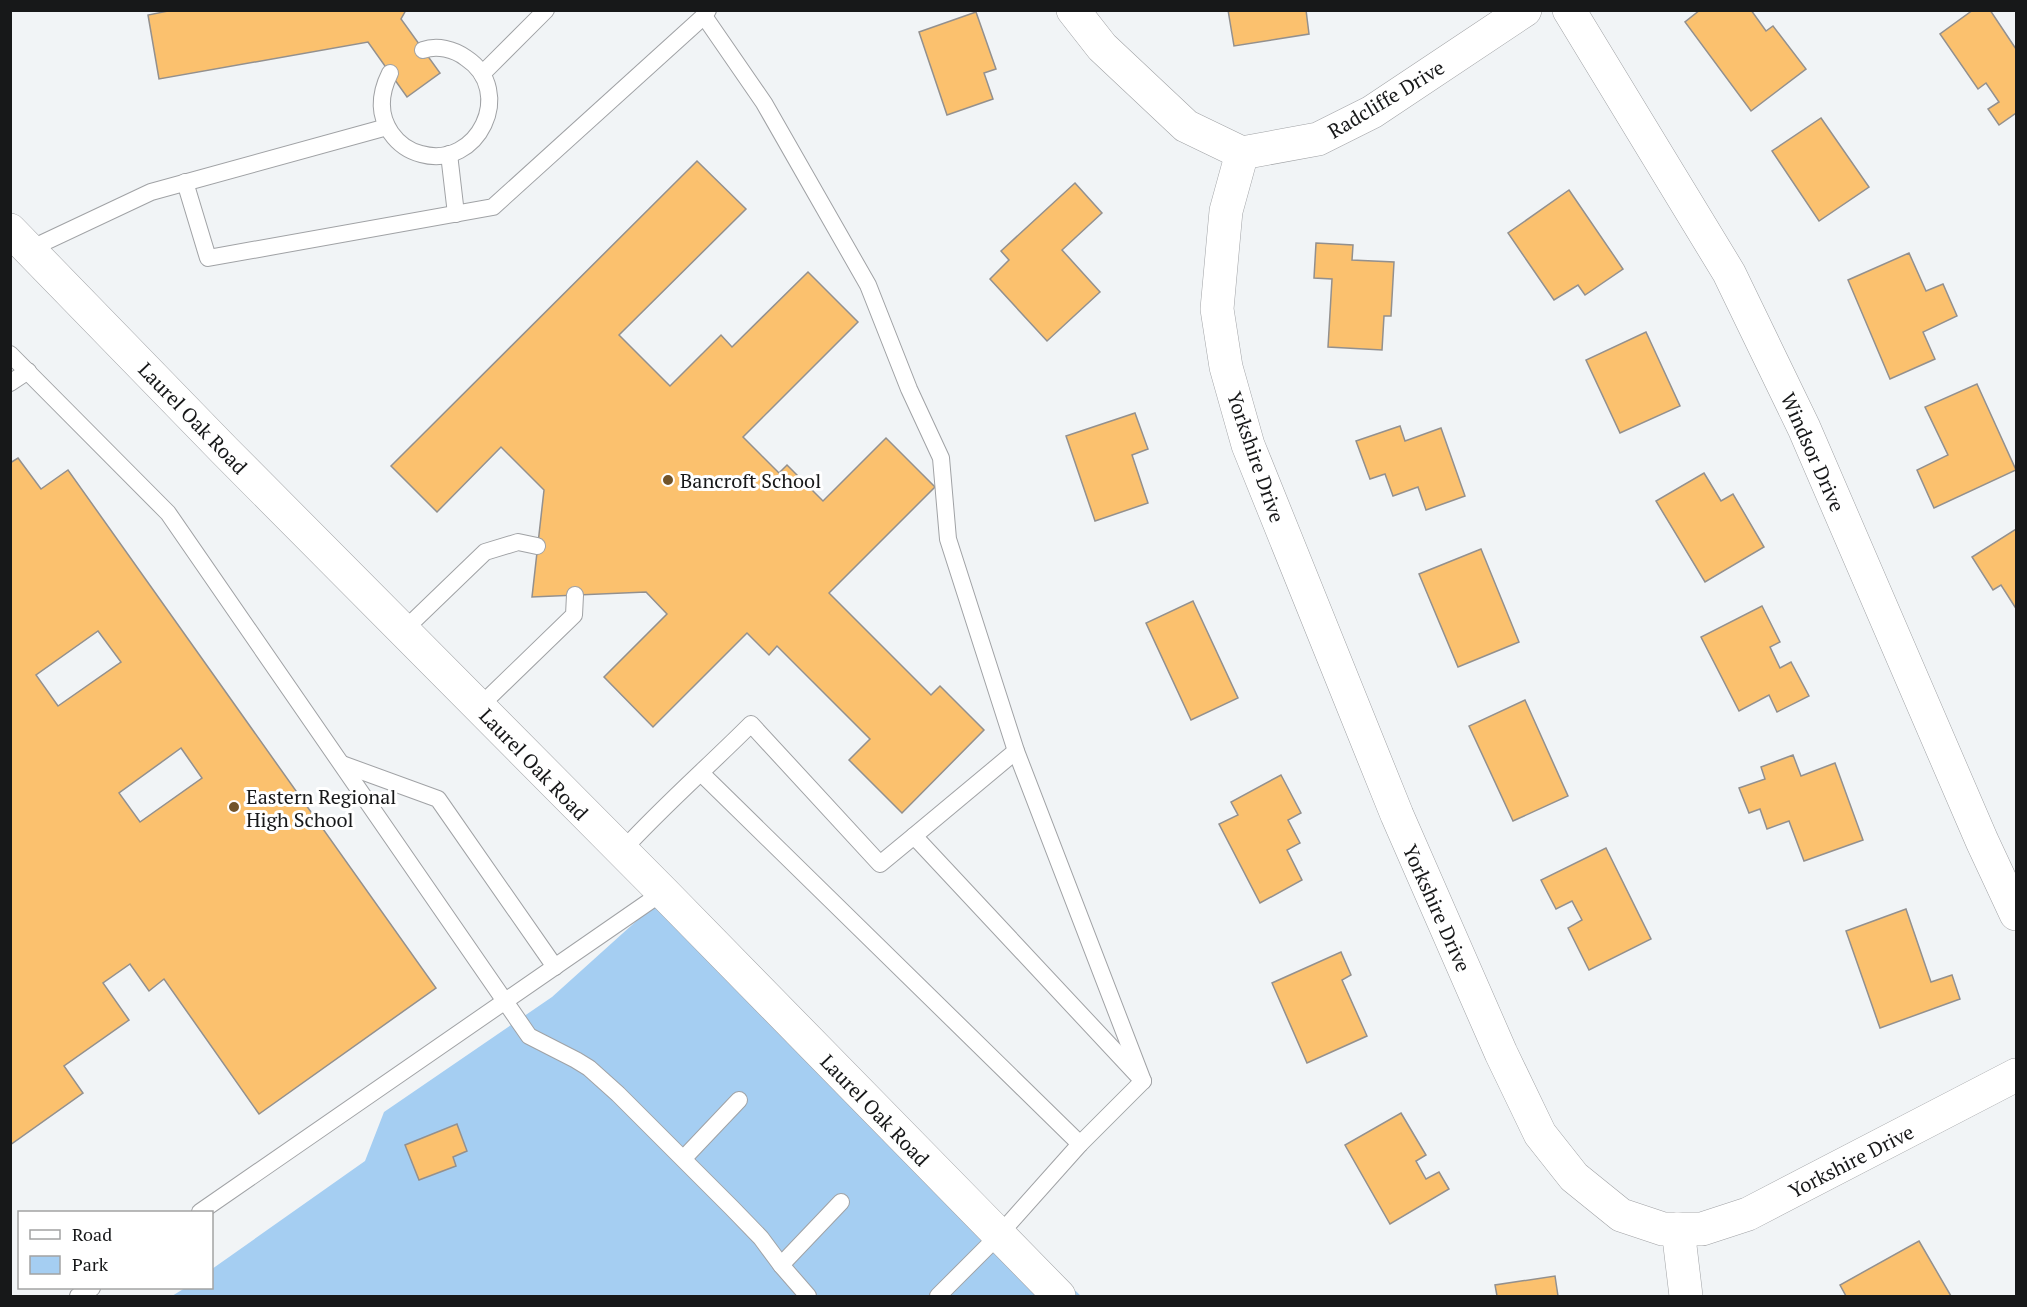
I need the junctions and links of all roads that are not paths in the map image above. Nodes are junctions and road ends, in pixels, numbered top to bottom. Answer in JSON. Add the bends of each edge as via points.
{"nodes":[{"id":1,"x":546,"y":10,"type":"edge"},
{"id":2,"x":1073,"y":10,"type":"edge"},
{"id":3,"x":1525,"y":10,"type":"edge"},
{"id":4,"x":1569,"y":10,"type":"edge"},
{"id":5,"x":706,"y":13,"type":"edge"},
{"id":6,"x":423,"y":50,"type":"dead end"},
{"id":7,"x":390,"y":73,"type":"dead end"},
{"id":8,"x":482,"y":74,"type":"junction"},
{"id":9,"x":387,"y":127,"type":"junction"},
{"id":10,"x":1242,"y":153,"type":"junction"},
{"id":11,"x":449,"y":154,"type":"junction"},
{"id":12,"x":185,"y":182,"type":"junction"},
{"id":13,"x":456,"y":214,"type":"junction"},
{"id":14,"x":20,"y":240,"type":"edge"},
{"id":15,"x":10,"y":354,"type":"edge"},
{"id":16,"x":28,"y":371,"type":"junction"},
{"id":17,"x":10,"y":383,"type":"edge"},
{"id":18,"x":537,"y":546,"type":"dead end"},
{"id":19,"x":575,"y":595,"type":"dead end"},
{"id":20,"x":404,"y":631,"type":"junction"},
{"id":21,"x":479,"y":707,"type":"junction"},
{"id":22,"x":1016,"y":751,"type":"junction"},
{"id":23,"x":342,"y":764,"type":"junction"},
{"id":24,"x":702,"y":774,"type":"junction"},
{"id":25,"x":914,"y":836,"type":"junction"},
{"id":26,"x":621,"y":852,"type":"junction"},
{"id":27,"x":663,"y":892,"type":"junction"},
{"id":28,"x":2016,"y":915,"type":"edge"},
{"id":29,"x":555,"y":967,"type":"junction"},
{"id":30,"x":506,"y":1001,"type":"junction"},
{"id":31,"x":2016,"y":1075,"type":"edge"},
{"id":32,"x":1143,"y":1082,"type":"junction"},
{"id":33,"x":739,"y":1101,"type":"dead end"},
{"id":34,"x":1080,"y":1144,"type":"junction"},
{"id":35,"x":684,"y":1158,"type":"junction"},
{"id":36,"x":841,"y":1202,"type":"dead end"},
{"id":37,"x":201,"y":1211,"type":"edge"},
{"id":38,"x":1677,"y":1230,"type":"junction"},
{"id":39,"x":998,"y":1236,"type":"junction"},
{"id":40,"x":781,"y":1265,"type":"junction"},
{"id":41,"x":808,"y":1296,"type":"edge"},
{"id":42,"x":938,"y":1296,"type":"edge"},
{"id":43,"x":1059,"y":1296,"type":"edge"},
{"id":44,"x":1686,"y":1296,"type":"edge"}],
"edges":[{"from":1,"to":8,"type":"lane"},
{"from":2,"to":10,"type":"street","via":[[1102,47],[1186,126]]},
{"from":3,"to":10,"type":"street","name":"Radcliffe Drive","via":[[1372,112],[1327,135]]},
{"from":4,"to":28,"type":"street","name":"Windsor Drive","via":[[1729,273],[1804,428]]},
{"from":5,"to":13,"type":"lane","via":[[493,207]]},
{"from":5,"to":22,"type":"lane","via":[[764,103],[868,285],[941,458],[948,539]]},
{"from":6,"to":8,"type":"lane","via":[[454,51],[470,60]]},
{"from":7,"to":9,"type":"lane","via":[[381,100]]},
{"from":8,"to":11,"type":"lane","via":[[489,98],[486,122],[471,143]]},
{"from":9,"to":11,"type":"lane","via":[[397,140],[417,153]]},
{"from":9,"to":12,"type":"lane"},
{"from":10,"to":38,"type":"street","name":"Yorkshire Drive","via":[[1226,212],[1217,309],[1226,367],[1248,445],[1388,794],[1540,1134],[1574,1177],[1621,1215]]},
{"from":11,"to":13,"type":"lane"},
{"from":12,"to":13,"type":"lane","via":[[208,258]]},
{"from":12,"to":14,"type":"lane"},
{"from":14,"to":20,"type":"street","name":"Laurel Oak Road"},
{"from":15,"to":16,"type":"lane"},
{"from":16,"to":17,"type":"lane"},
{"from":16,"to":23,"type":"lane","via":[[168,513]]},
{"from":18,"to":20,"type":"lane","via":[[518,542],[485,552]]},
{"from":19,"to":21,"type":"lane","via":[[574,615]]},
{"from":20,"to":21,"type":"street","name":"Laurel Oak Road"},
{"from":21,"to":26,"type":"street","name":"Laurel Oak Road"},
{"from":22,"to":25,"type":"lane"},
{"from":22,"to":32,"type":"lane"},
{"from":23,"to":29,"type":"lane","via":[[438,799]]},
{"from":23,"to":30,"type":"lane"},
{"from":24,"to":25,"type":"lane","via":[[751,724],[880,864]]},
{"from":24,"to":26,"type":"lane"},
{"from":24,"to":34,"type":"lane"},
{"from":25,"to":32,"type":"lane"},
{"from":26,"to":27,"type":"street","name":"Laurel Oak Road"},
{"from":27,"to":29,"type":"lane"},
{"from":27,"to":39,"type":"street","name":"Laurel Oak Road"},
{"from":29,"to":30,"type":"lane"},
{"from":30,"to":35,"type":"lane","via":[[529,1036],[590,1068]]},
{"from":30,"to":37,"type":"lane"},
{"from":31,"to":38,"type":"street","name":"Yorkshire Drive","via":[[1748,1214],[1702,1229]]},
{"from":32,"to":34,"type":"lane"},
{"from":33,"to":35,"type":"lane"},
{"from":34,"to":39,"type":"lane"},
{"from":35,"to":40,"type":"lane"},
{"from":36,"to":40,"type":"lane"},
{"from":38,"to":44,"type":"street"},
{"from":39,"to":42,"type":"lane"},
{"from":39,"to":43,"type":"street","name":"Laurel Oak Road"},
{"from":40,"to":41,"type":"lane"}]}
